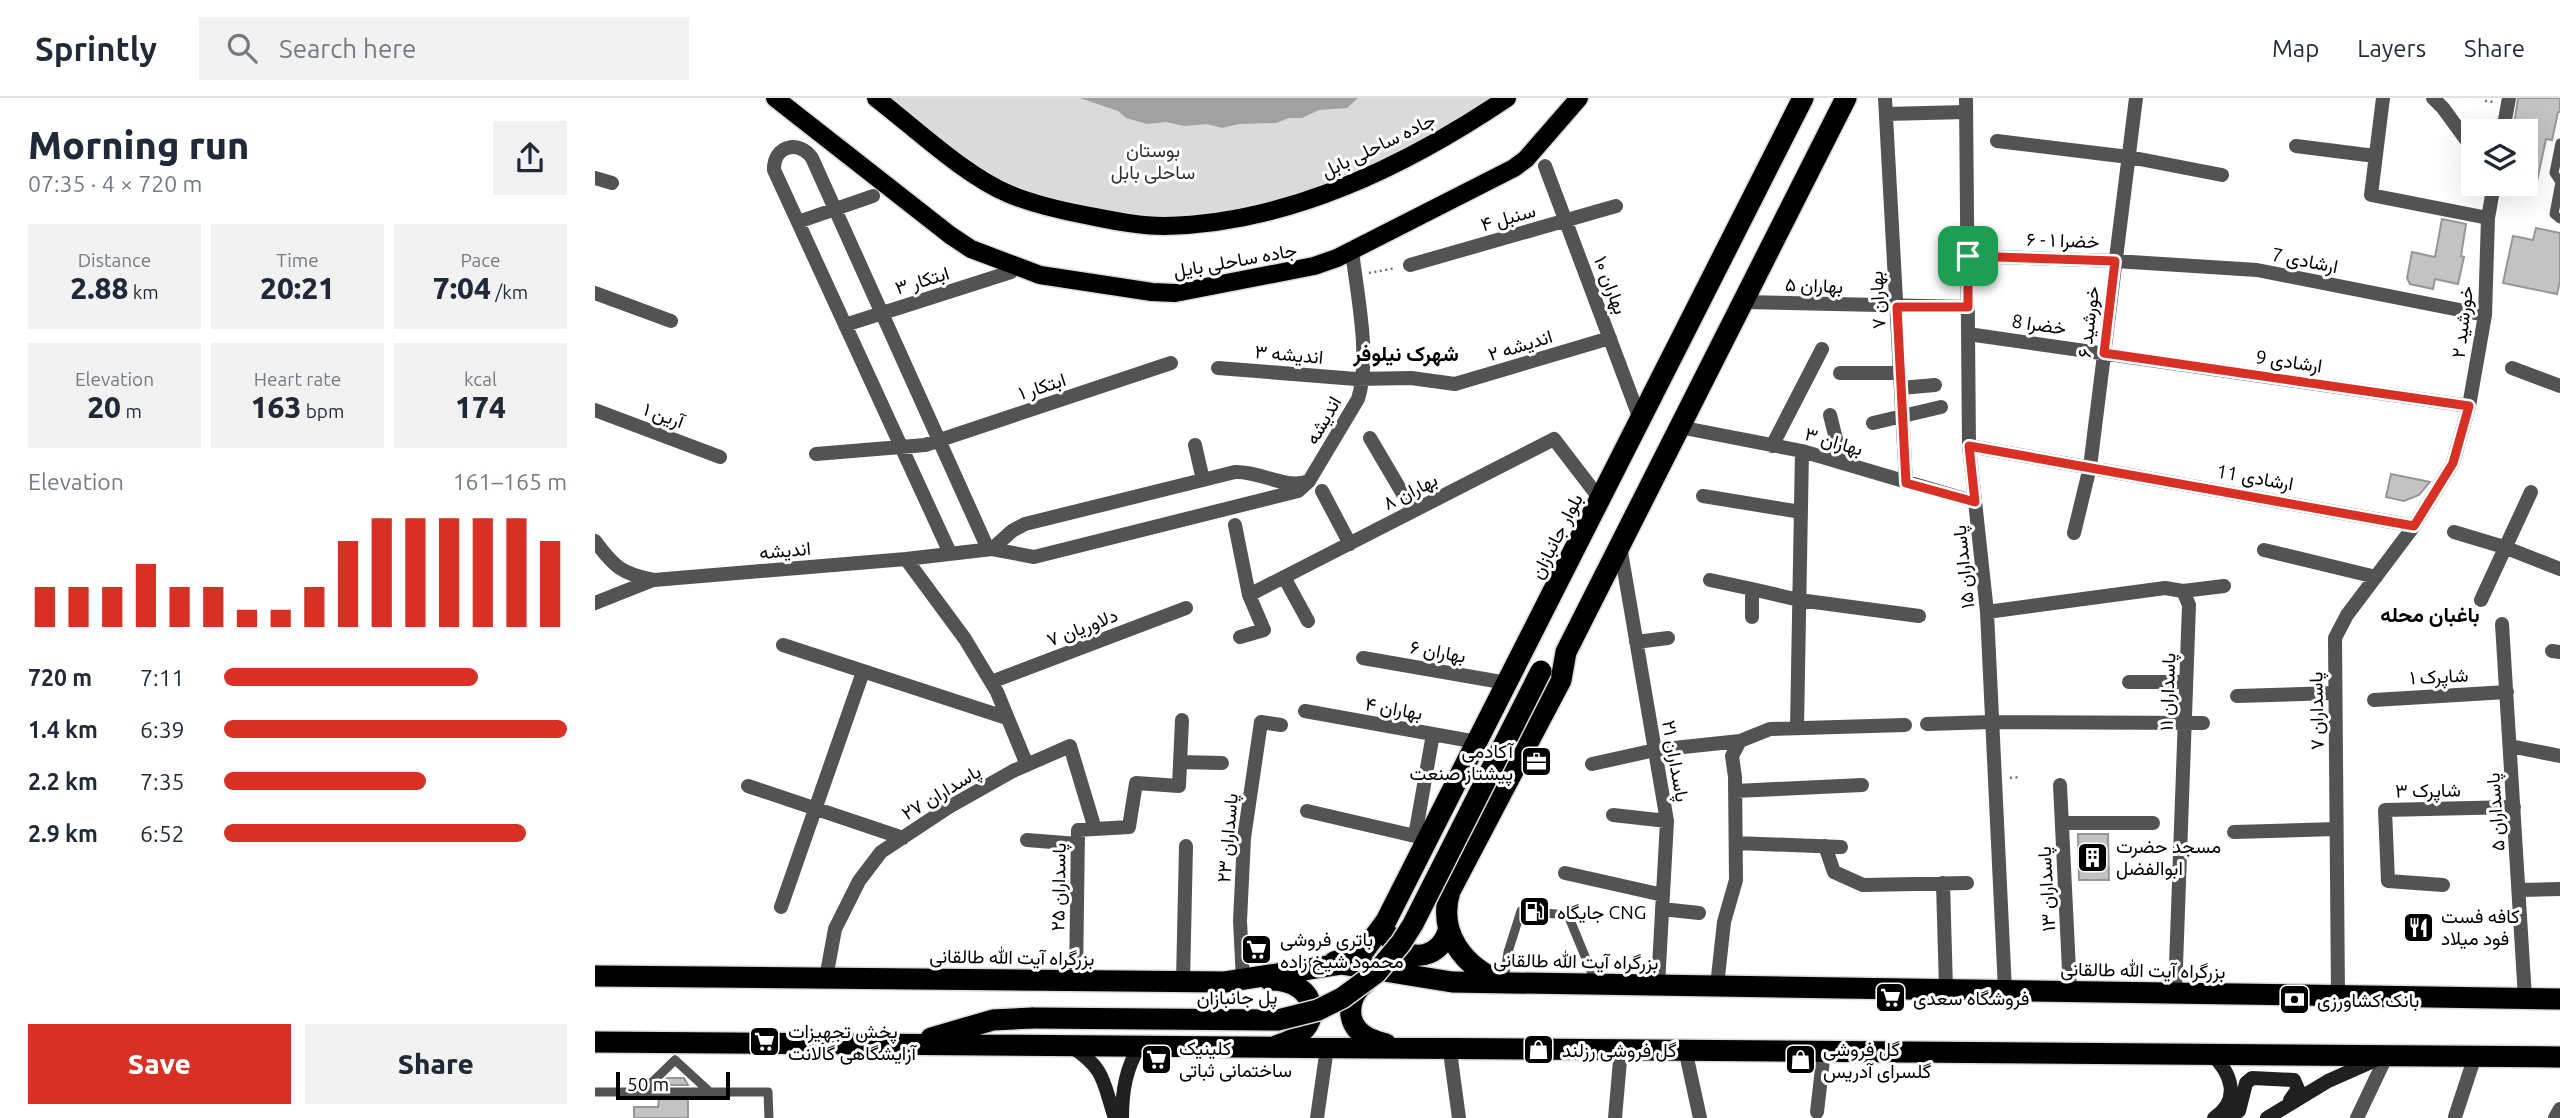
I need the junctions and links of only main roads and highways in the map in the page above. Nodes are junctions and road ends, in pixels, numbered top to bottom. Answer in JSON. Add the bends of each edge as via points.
{"nodes":[{"id":1,"x":775,"y":98,"type":"edge"},
{"id":2,"x":876,"y":98,"type":"edge"},
{"id":3,"x":1507,"y":98,"type":"edge"},
{"id":4,"x":1579,"y":98,"type":"edge"},
{"id":5,"x":1803,"y":98,"type":"edge"},
{"id":6,"x":1846,"y":98,"type":"edge"},
{"id":7,"x":1566,"y":652,"type":"junction"},
{"id":8,"x":1541,"y":671,"type":"joint"},
{"id":9,"x":1386,"y":921,"type":"junction"},
{"id":10,"x":1448,"y":931,"type":"junction"},
{"id":11,"x":1322,"y":966,"type":"junction"},
{"id":12,"x":595,"y":976,"type":"edge"},
{"id":13,"x":1234,"y":981,"type":"junction"},
{"id":14,"x":1443,"y":982,"type":"junction"},
{"id":15,"x":1504,"y":983,"type":"junction"},
{"id":16,"x":2560,"y":999,"type":"edge"},
{"id":17,"x":595,"y":1042,"type":"edge"},
{"id":18,"x":912,"y":1044,"type":"junction"},
{"id":19,"x":1068,"y":1045,"type":"junction"},
{"id":20,"x":1140,"y":1045,"type":"junction"},
{"id":21,"x":1276,"y":1046,"type":"junction"},
{"id":22,"x":1393,"y":1047,"type":"junction"},
{"id":23,"x":2211,"y":1054,"type":"junction"},
{"id":24,"x":2387,"y":1055,"type":"junction"},
{"id":25,"x":2560,"y":1057,"type":"edge"},
{"id":26,"x":2284,"y":1107,"type":"junction"},
{"id":27,"x":1115,"y":1118,"type":"edge"},
{"id":28,"x":1122,"y":1118,"type":"edge"},
{"id":29,"x":2214,"y":1118,"type":"edge"},
{"id":30,"x":2227,"y":1118,"type":"edge"},
{"id":31,"x":2267,"y":1118,"type":"edge"}],
"edges":[{"from":1,"to":4,"type":"main road","name":"جاده ساحلی بایل","via":[[971,249],[1040,275],[1175,293],[1314,266],[1352,251],[1514,168]]},
{"from":2,"to":3,"type":"main road","name":"جاده ساحلی بابل","via":[[963,166],[1007,193],[1045,207],[1161,226],[1264,213],[1338,190],[1447,135]]},
{"from":5,"to":9,"type":"highway","name":"بلوار جانبازان","via":[[1477,742],[1422,837]]},
{"from":6,"to":7,"type":"highway"},
{"from":7,"to":8,"type":"main road"},
{"from":7,"to":10,"type":"highway","via":[[1561,680],[1450,891]]},
{"from":8,"to":18,"type":"highway","name":"پل جانبازان","bridge":true,"via":[[1413,924],[1381,967],[1353,990],[1318,1010],[1278,1020],[1006,1018]]},
{"from":9,"to":10,"type":"highway","via":[[1392,943],[1411,955],[1434,952]]},
{"from":9,"to":11,"type":"highway","name":"بلوار جانبازان","via":[[1363,952]]},
{"from":10,"to":15,"type":"highway","via":[[1464,957]]},
{"from":11,"to":13,"type":"highway","name":"بزرگراه آیت الله طالقانی"},
{"from":11,"to":14,"type":"highway","name":"بزرگراه آیت الله طالقانی","via":[[1341,964]]},
{"from":12,"to":13,"type":"highway","name":"بزرگراه آیت الله طالقانی"},
{"from":13,"to":21,"type":"highway","via":[[1286,981],[1305,993],[1311,1007],[1310,1023],[1294,1040]]},
{"from":14,"to":15,"type":"highway","name":"بزرگراه آیت الله طالقانی"},
{"from":14,"to":22,"type":"highway","via":[[1381,977],[1358,988],[1350,1006],[1354,1024],[1368,1038]]},
{"from":15,"to":16,"type":"highway","name":"بزرگراه آیت الله طالقانی"},
{"from":17,"to":18,"type":"highway"},
{"from":18,"to":19,"type":"highway"},
{"from":19,"to":20,"type":"highway"},
{"from":19,"to":27,"type":"main road","via":[[1091,1059],[1105,1082]]},
{"from":20,"to":21,"type":"highway"},
{"from":20,"to":28,"type":"main road","via":[[1131,1059],[1122,1093]]},
{"from":21,"to":22,"type":"highway"},
{"from":22,"to":23,"type":"highway"},
{"from":23,"to":24,"type":"highway"},
{"from":23,"to":29,"type":"main road","via":[[2225,1069],[2231,1092],[2227,1107]]},
{"from":24,"to":25,"type":"highway"},
{"from":24,"to":26,"type":"main road"},
{"from":26,"to":30,"type":"main road","via":[[2297,1092],[2296,1082],[2252,1078],[2246,1083],[2239,1111]]},
{"from":26,"to":31,"type":"main road"}]}
